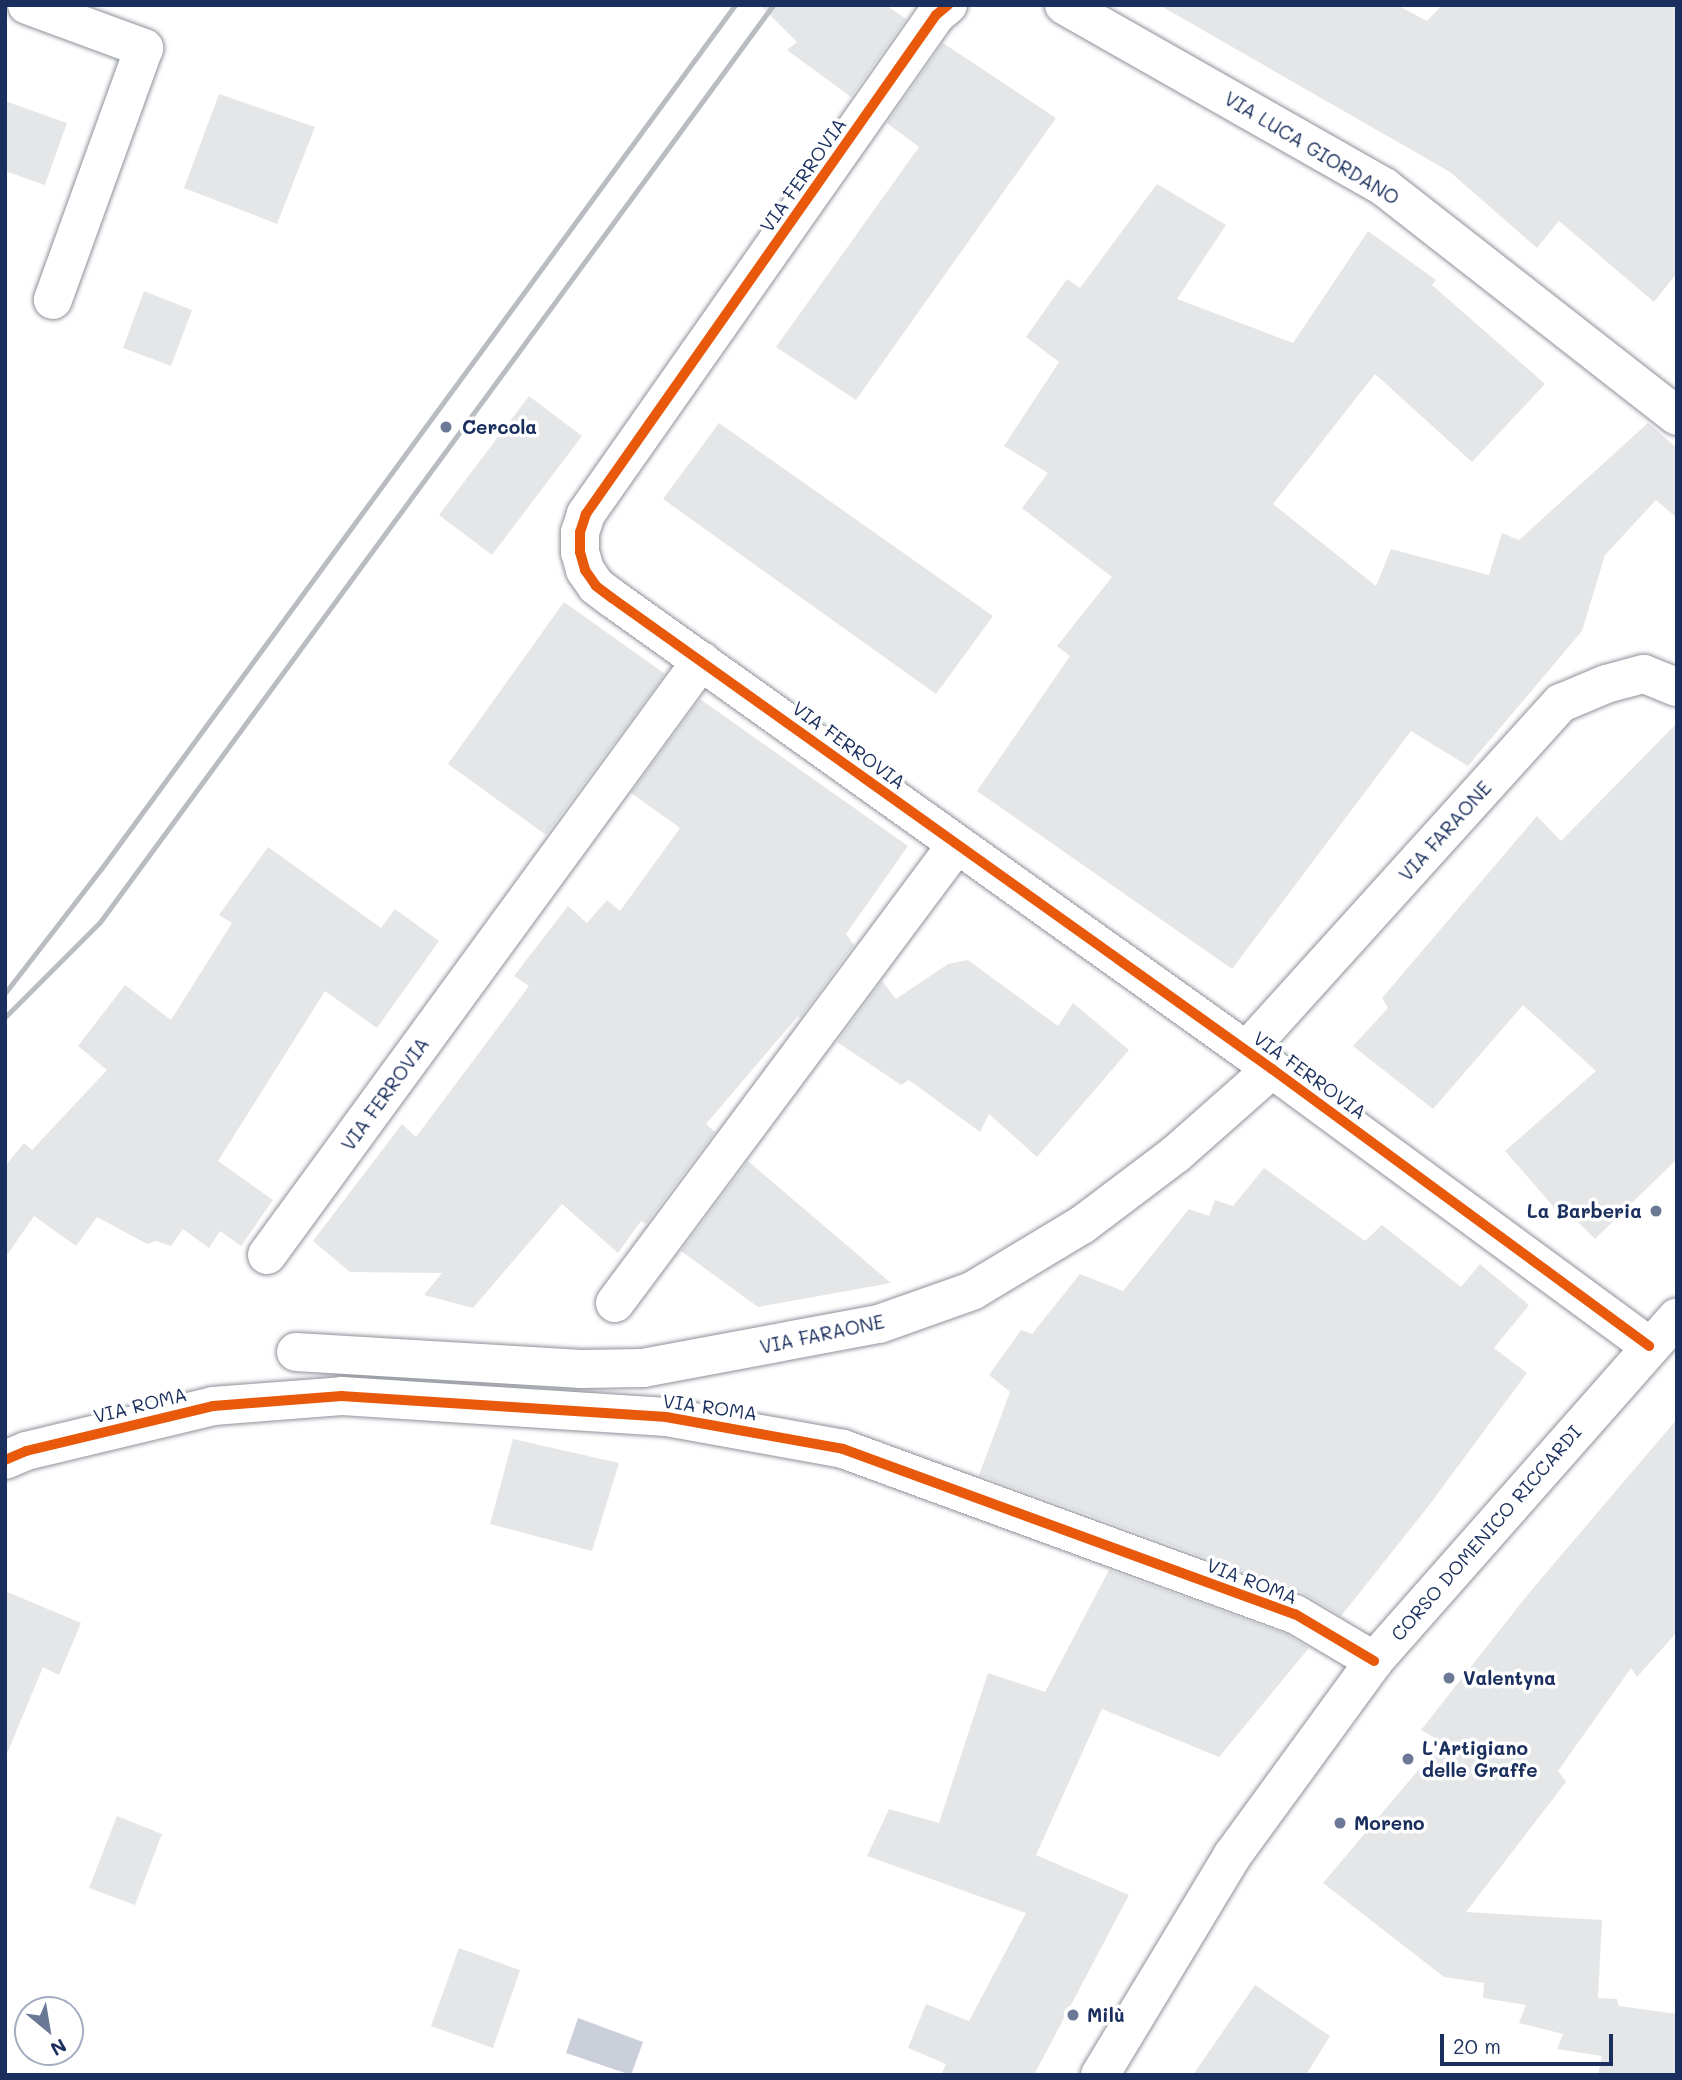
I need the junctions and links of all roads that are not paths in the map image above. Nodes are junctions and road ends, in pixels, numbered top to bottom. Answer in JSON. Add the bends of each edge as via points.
{"nodes":[{"id":1,"x":27,"y":5,"type":"edge"},
{"id":2,"x":948,"y":5,"type":"edge"},
{"id":3,"x":1064,"y":5,"type":"edge"},
{"id":4,"x":53,"y":300,"type":"dead end"},
{"id":5,"x":1677,"y":416,"type":"edge"},
{"id":6,"x":701,"y":661,"type":"junction"},
{"id":7,"x":1677,"y":687,"type":"edge"},
{"id":8,"x":957,"y":844,"type":"junction"},
{"id":9,"x":1259,"y":1060,"type":"junction"},
{"id":10,"x":267,"y":1255,"type":"dead end"},
{"id":11,"x":615,"y":1303,"type":"dead end"},
{"id":12,"x":1677,"y":1317,"type":"edge"},
{"id":13,"x":1648,"y":1346,"type":"junction"},
{"id":14,"x":296,"y":1353,"type":"dead end"},
{"id":15,"x":5,"y":1460,"type":"edge"},
{"id":16,"x":1374,"y":1661,"type":"junction"},
{"id":17,"x":1100,"y":2075,"type":"edge"}],
"edges":[{"from":1,"to":4,"type":"street","via":[[144,48]]},
{"from":2,"to":6,"type":"street","name":"VIA FERROVIA","via":[[936,15],[586,514],[580,552],[596,586]]},
{"from":3,"to":5,"type":"street","name":"VIA LUCA GIORDANO","via":[[1384,187]]},
{"from":6,"to":8,"type":"street","name":"VIA FERROVIA"},
{"from":6,"to":10,"type":"street","name":"VIA FERROVIA"},
{"from":7,"to":9,"type":"street","name":"VIA FARAONE","via":[[1644,674],[1561,703]]},
{"from":8,"to":9,"type":"street","name":"VIA FERROVIA"},
{"from":8,"to":11,"type":"street"},
{"from":9,"to":13,"type":"street","name":"VIA FERROVIA"},
{"from":9,"to":14,"type":"street","name":"VIA FARAONE","via":[[1177,1154],[1082,1225],[972,1291],[879,1324],[643,1368],[581,1369]]},
{"from":12,"to":13,"type":"street","name":"CORSO DOMENICO RICCARDI"},
{"from":13,"to":16,"type":"street","name":"CORSO DOMENICO RICCARDI"},
{"from":15,"to":16,"type":"street","name":"VIA ROMA","via":[[213,1406],[342,1396],[666,1417],[843,1449],[1295,1614]]},
{"from":16,"to":17,"type":"street","name":"CORSO DOMENICO RICCARDI","via":[[1232,1856]]}]}
